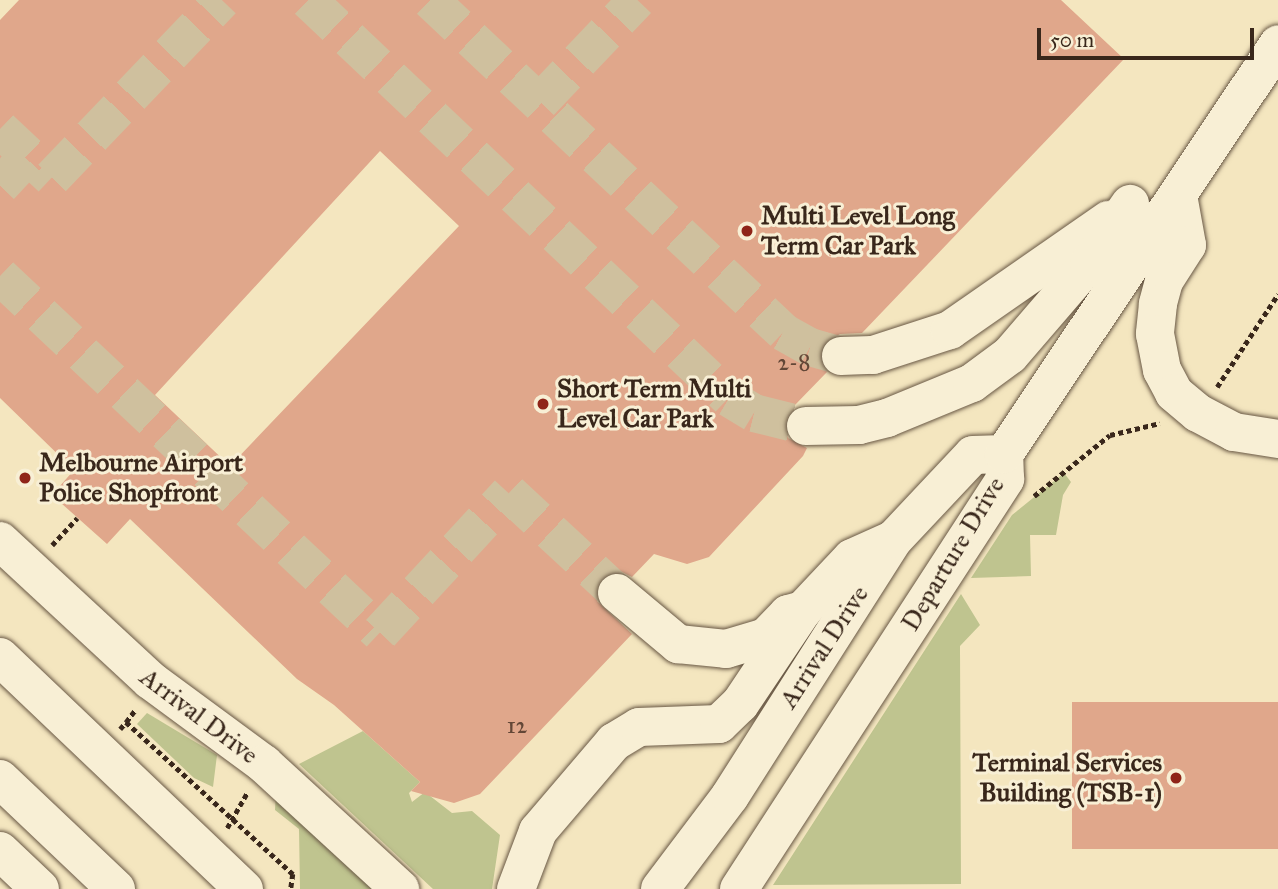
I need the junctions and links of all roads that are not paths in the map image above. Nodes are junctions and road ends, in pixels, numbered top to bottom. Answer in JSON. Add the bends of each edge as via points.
{"nodes":[{"id":1,"x":1277,"y":46,"type":"edge"},
{"id":2,"x":1178,"y":195,"type":"junction"},
{"id":3,"x":1130,"y":204,"type":"junction"},
{"id":4,"x":841,"y":356,"type":"tunnel mouth"},
{"id":5,"x":806,"y":426,"type":"tunnel mouth"},
{"id":6,"x":1271,"y":439,"type":"edge"},
{"id":7,"x":1004,"y":454,"type":"junction"},
{"id":8,"x":894,"y":539,"type":"junction"},
{"id":9,"x":0,"y":541,"type":"edge"},
{"id":10,"x":617,"y":593,"type":"tunnel mouth"},
{"id":11,"x":803,"y":610,"type":"junction"},
{"id":12,"x":0,"y":657,"type":"edge"},
{"id":13,"x":0,"y":779,"type":"edge"},
{"id":14,"x":0,"y":851,"type":"edge"},
{"id":15,"x":666,"y":884,"type":"edge"},
{"id":16,"x":40,"y":889,"type":"edge"},
{"id":17,"x":116,"y":889,"type":"edge"},
{"id":18,"x":244,"y":889,"type":"edge"},
{"id":19,"x":400,"y":889,"type":"edge"},
{"id":20,"x":516,"y":889,"type":"edge"},
{"id":21,"x":739,"y":889,"type":"edge"}],
"edges":[{"from":1,"to":2,"type":"street","name":"Departure Drive"},
{"from":2,"to":3,"type":"street"},
{"from":2,"to":6,"type":"street","via":[[1187,245],[1164,281],[1155,334],[1166,379],[1189,407],[1234,432]]},
{"from":2,"to":7,"type":"street","name":"Departure Drive"},
{"from":3,"to":4,"type":"street","via":[[950,330],[873,355]]},
{"from":3,"to":5,"type":"street","via":[[1089,263],[1010,355],[972,383],[887,418],[859,425]]},
{"from":7,"to":8,"type":"street","name":"Arrival Drive","via":[[973,455]]},
{"from":7,"to":21,"type":"street","name":"Departure Drive","via":[[1006,479]]},
{"from":8,"to":11,"type":"street","via":[[852,558]]},
{"from":8,"to":15,"type":"street","name":"Arrival Drive","via":[[730,796]]},
{"from":9,"to":19,"type":"street","name":"Arrival Drive","via":[[150,680],[264,764]]},
{"from":10,"to":11,"type":"street","via":[[659,631],[698,649],[726,649],[760,640],[789,614]]},
{"from":11,"to":20,"type":"street","via":[[740,704],[719,724],[639,727],[614,743],[538,831]]},
{"from":12,"to":18,"type":"street"},
{"from":13,"to":17,"type":"street"},
{"from":14,"to":16,"type":"street"}]}
